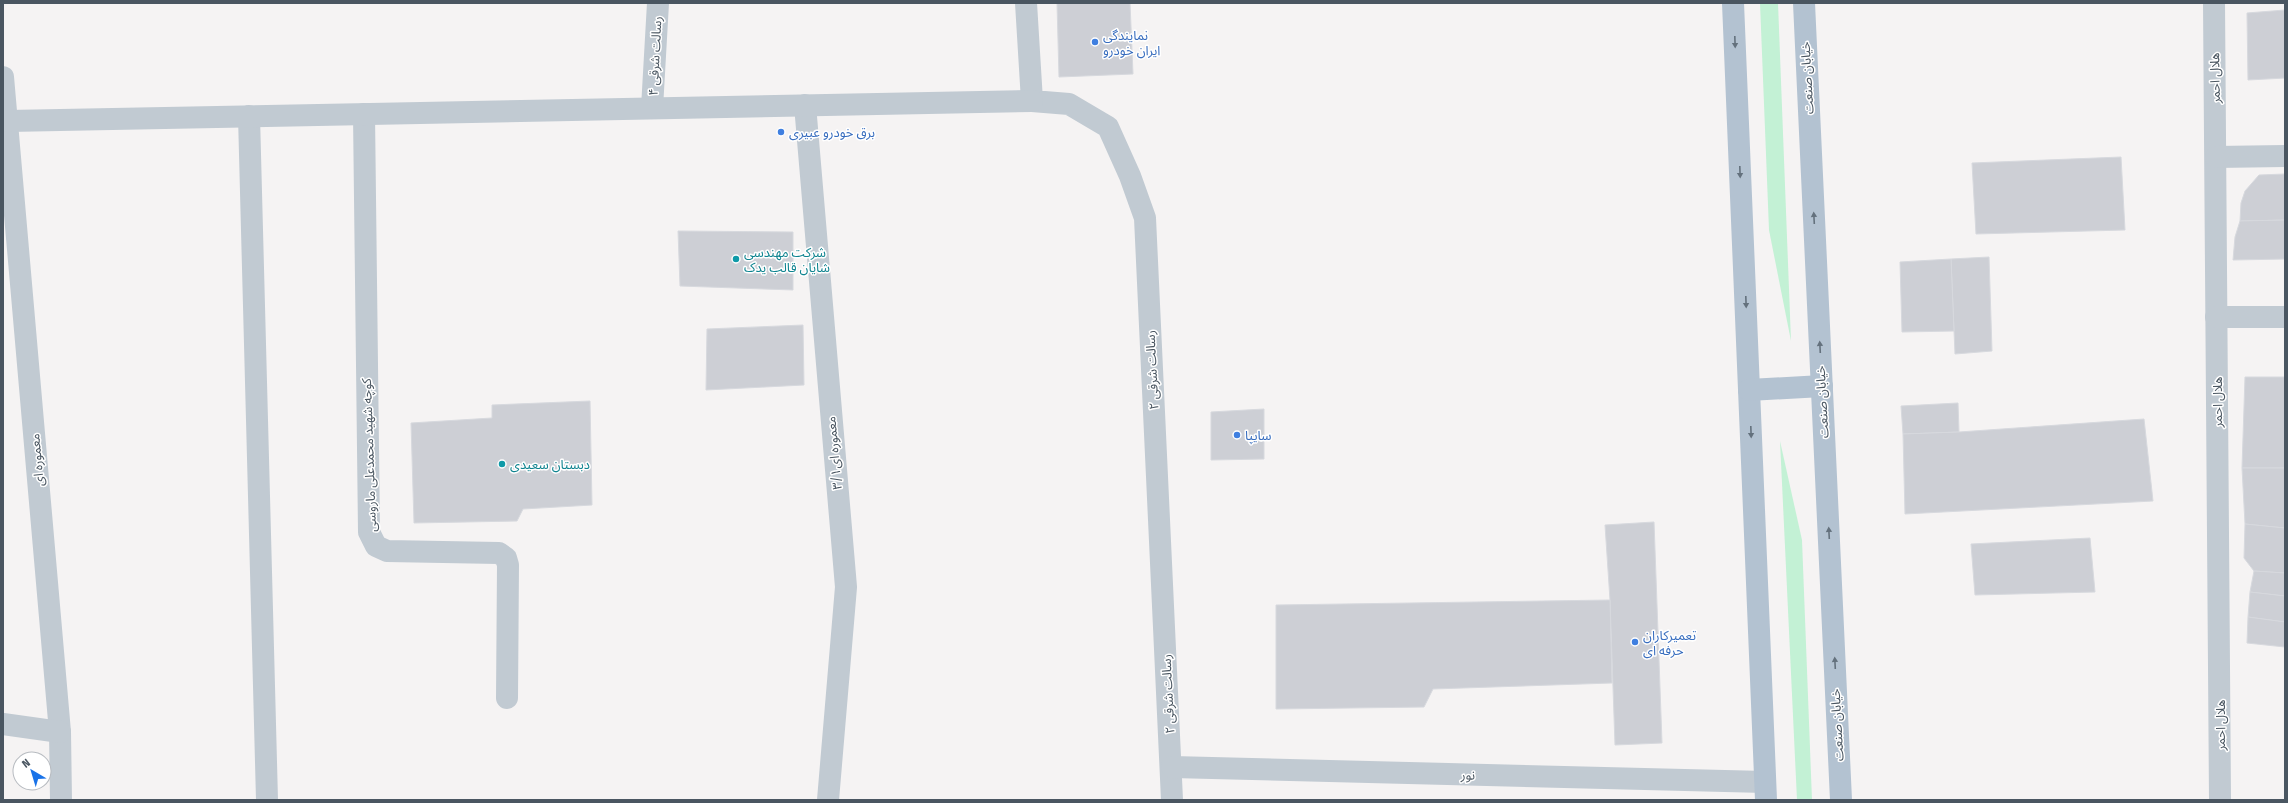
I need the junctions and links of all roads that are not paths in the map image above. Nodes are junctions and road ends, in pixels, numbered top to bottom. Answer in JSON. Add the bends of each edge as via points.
{"nodes":[{"id":1,"x":658,"y":3,"type":"edge"},
{"id":2,"x":1026,"y":3,"type":"edge"},
{"id":3,"x":1734,"y":3,"type":"edge"},
{"id":4,"x":1804,"y":3,"type":"edge"},
{"id":5,"x":2214,"y":3,"type":"edge"},
{"id":6,"x":3,"y":76,"type":"edge"},
{"id":7,"x":1032,"y":101,"type":"junction"},
{"id":8,"x":805,"y":105,"type":"junction"},
{"id":9,"x":652,"y":108,"type":"junction"},
{"id":10,"x":364,"y":114,"type":"junction"},
{"id":11,"x":249,"y":116,"type":"junction"},
{"id":12,"x":8,"y":121,"type":"junction"},
{"id":13,"x":2285,"y":156,"type":"edge"},
{"id":14,"x":2216,"y":157,"type":"junction"},
{"id":15,"x":2216,"y":317,"type":"junction"},
{"id":16,"x":2285,"y":317,"type":"edge"},
{"id":17,"x":1822,"y":386,"type":"junction"},
{"id":18,"x":1749,"y":390,"type":"junction"},
{"id":19,"x":507,"y":698,"type":"dead end"},
{"id":20,"x":3,"y":724,"type":"edge"},
{"id":21,"x":60,"y":732,"type":"junction"},
{"id":22,"x":1172,"y":767,"type":"junction"},
{"id":23,"x":1766,"y":791,"type":"edge"},
{"id":24,"x":61,"y":800,"type":"edge"},
{"id":25,"x":267,"y":800,"type":"edge"},
{"id":26,"x":828,"y":800,"type":"edge"},
{"id":27,"x":1172,"y":800,"type":"edge"},
{"id":28,"x":1841,"y":800,"type":"edge"},
{"id":29,"x":2220,"y":800,"type":"edge"}],
"edges":[{"from":1,"to":9,"type":"street","name":"رسالت شرقی ۴"},
{"from":2,"to":7,"type":"street"},
{"from":3,"to":18,"type":"main road","one_way":true},
{"from":17,"to":4,"type":"main road","name":"خیابان صنعت","one_way":true},
{"from":5,"to":14,"type":"street","name":"هلال احمر"},
{"from":6,"to":12,"type":"street","name":"معموره ای"},
{"from":7,"to":8,"type":"street","name":"رسالت شرقی ۲"},
{"from":7,"to":22,"type":"street","name":"رسالت شرقی ۲","via":[[1070,104],[1108,128],[1130,176],[1145,218]]},
{"from":8,"to":9,"type":"street","name":"رسالت شرقی ۲"},
{"from":8,"to":26,"type":"street","name":"معموره ای۳/۱","via":[[846,586]]},
{"from":9,"to":10,"type":"street","name":"رسالت شرقی ۲"},
{"from":10,"to":11,"type":"street","name":"رسالت شرقی ۲"},
{"from":10,"to":19,"type":"street","name":"کوچه شهید محمدعلی ماروسی","via":[[369,532],[376,546],[387,551],[499,554],[506,558]]},
{"from":11,"to":12,"type":"street","name":"رسالت شرقی ۲"},
{"from":11,"to":25,"type":"street"},
{"from":12,"to":21,"type":"street","name":"معموره ای"},
{"from":13,"to":14,"type":"street"},
{"from":14,"to":15,"type":"street","name":"هلال احمر"},
{"from":15,"to":16,"type":"street"},
{"from":15,"to":29,"type":"street","name":"هلال احمر"},
{"from":17,"to":18,"type":"main road"},
{"from":28,"to":17,"type":"main road","name":"خیابان صنعت","one_way":true},
{"from":18,"to":23,"type":"main road","one_way":true},
{"from":20,"to":21,"type":"street"},
{"from":21,"to":24,"type":"street","name":"معموره ای"},
{"from":22,"to":23,"type":"street","name":"نور"},
{"from":22,"to":27,"type":"street","name":"رسالت شرقی ۲"}]}
